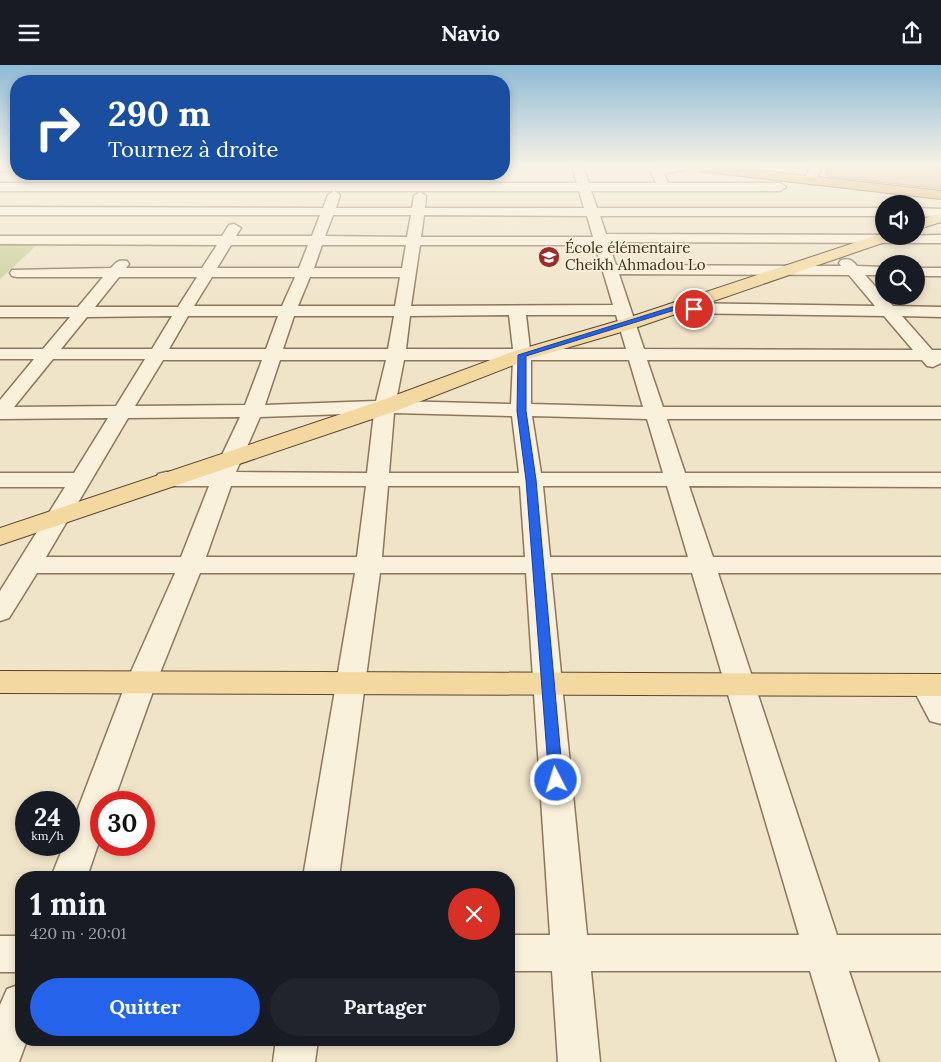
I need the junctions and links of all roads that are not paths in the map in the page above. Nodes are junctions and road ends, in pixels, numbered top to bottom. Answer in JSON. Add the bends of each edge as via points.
{"nodes":[{"id":1,"x":80,"y":214,"type":"edge"},
{"id":2,"x":164,"y":214,"type":"edge"},
{"id":3,"x":243,"y":214,"type":"edge"},
{"id":4,"x":327,"y":214,"type":"edge"},
{"id":5,"x":418,"y":214,"type":"edge"},
{"id":6,"x":433,"y":214,"type":"edge"},
{"id":7,"x":504,"y":214,"type":"edge"},
{"id":8,"x":532,"y":214,"type":"edge"},
{"id":9,"x":594,"y":214,"type":"edge"},
{"id":10,"x":801,"y":214,"type":"edge"},
{"id":11,"x":941,"y":217,"type":"edge"},
{"id":12,"x":925,"y":223,"type":"edge"},
{"id":13,"x":505,"y":226,"type":"junction"},
{"id":14,"x":925,"y":238,"type":"edge"},
{"id":15,"x":601,"y":239,"type":"junction"},
{"id":16,"x":875,"y":239,"type":"edge"},
{"id":17,"x":941,"y":239,"type":"edge"},
{"id":18,"x":0,"y":240,"type":"edge"},
{"id":19,"x":52,"y":240,"type":"junction"},
{"id":20,"x":142,"y":240,"type":"junction"},
{"id":21,"x":226,"y":240,"type":"junction"},
{"id":22,"x":318,"y":240,"type":"junction"},
{"id":23,"x":414,"y":241,"type":"junction"},
{"id":24,"x":831,"y":246,"type":"junction"},
{"id":25,"x":610,"y":269,"type":"junction"},
{"id":26,"x":788,"y":270,"type":"junction"},
{"id":27,"x":853,"y":271,"type":"junction"},
{"id":28,"x":875,"y":271,"type":"edge"},
{"id":29,"x":115,"y":272,"type":"junction"},
{"id":30,"x":209,"y":272,"type":"junction"},
{"id":31,"x":305,"y":272,"type":"junction"},
{"id":32,"x":409,"y":272,"type":"junction"},
{"id":33,"x":925,"y":272,"type":"edge"},
{"id":34,"x":941,"y":272,"type":"edge"},
{"id":35,"x":674,"y":308,"type":"junction"},
{"id":36,"x":288,"y":310,"type":"junction"},
{"id":37,"x":403,"y":310,"type":"junction"},
{"id":38,"x":517,"y":311,"type":"junction"},
{"id":39,"x":0,"y":312,"type":"edge"},
{"id":40,"x":83,"y":312,"type":"junction"},
{"id":41,"x":183,"y":312,"type":"junction"},
{"id":42,"x":890,"y":312,"type":"junction"},
{"id":43,"x":941,"y":312,"type":"edge"},
{"id":44,"x":625,"y":317,"type":"junction"},
{"id":45,"x":0,"y":354,"type":"edge"},
{"id":46,"x":396,"y":354,"type":"junction"},
{"id":47,"x":47,"y":355,"type":"junction"},
{"id":48,"x":156,"y":355,"type":"junction"},
{"id":49,"x":273,"y":355,"type":"junction"},
{"id":50,"x":522,"y":355,"type":"junction"},
{"id":51,"x":637,"y":355,"type":"junction"},
{"id":52,"x":934,"y":355,"type":"edge"},
{"id":53,"x":941,"y":371,"type":"edge"},
{"id":54,"x":385,"y":407,"type":"junction"},
{"id":55,"x":253,"y":411,"type":"junction"},
{"id":56,"x":521,"y":411,"type":"junction"},
{"id":57,"x":0,"y":412,"type":"edge"},
{"id":58,"x":121,"y":413,"type":"junction"},
{"id":59,"x":656,"y":413,"type":"junction"},
{"id":60,"x":941,"y":413,"type":"edge"},
{"id":61,"x":233,"y":458,"type":"junction"},
{"id":62,"x":166,"y":479,"type":"junction"},
{"id":63,"x":0,"y":480,"type":"edge"},
{"id":64,"x":80,"y":480,"type":"junction"},
{"id":65,"x":222,"y":480,"type":"junction"},
{"id":66,"x":377,"y":480,"type":"junction"},
{"id":67,"x":531,"y":480,"type":"junction"},
{"id":68,"x":676,"y":480,"type":"junction"},
{"id":69,"x":941,"y":480,"type":"edge"},
{"id":70,"x":58,"y":516,"type":"junction"},
{"id":71,"x":0,"y":537,"type":"edge"},
{"id":72,"x":29,"y":565,"type":"junction"},
{"id":73,"x":191,"y":565,"type":"junction"},
{"id":74,"x":369,"y":565,"type":"junction"},
{"id":75,"x":538,"y":565,"type":"junction"},
{"id":76,"x":703,"y":565,"type":"junction"},
{"id":77,"x":941,"y":565,"type":"edge"},
{"id":78,"x":0,"y":612,"type":"edge"},
{"id":79,"x":0,"y":682,"type":"edge"},
{"id":80,"x":141,"y":683,"type":"junction"},
{"id":81,"x":351,"y":683,"type":"junction"},
{"id":82,"x":548,"y":684,"type":"junction"},
{"id":83,"x":740,"y":685,"type":"junction"},
{"id":84,"x":934,"y":685,"type":"edge"},
{"id":85,"x":941,"y":713,"type":"edge"},
{"id":86,"x":71,"y":871,"type":"edge"},
{"id":87,"x":322,"y":871,"type":"edge"},
{"id":88,"x":515,"y":953,"type":"edge"},
{"id":89,"x":570,"y":953,"type":"junction"},
{"id":90,"x":824,"y":953,"type":"junction"},
{"id":91,"x":941,"y":953,"type":"edge"},
{"id":92,"x":0,"y":954,"type":"edge"},
{"id":93,"x":15,"y":954,"type":"edge"},
{"id":94,"x":15,"y":1018,"type":"edge"},
{"id":95,"x":296,"y":1046,"type":"edge"},
{"id":96,"x":0,"y":1057,"type":"edge"},
{"id":97,"x":294,"y":1062,"type":"edge"},
{"id":98,"x":579,"y":1062,"type":"edge"},
{"id":99,"x":858,"y":1062,"type":"edge"}],
"edges":[{"from":1,"to":19,"type":"street"},
{"from":2,"to":20,"type":"street"},
{"from":3,"to":21,"type":"street"},
{"from":4,"to":22,"type":"street"},
{"from":5,"to":23,"type":"street"},
{"from":6,"to":13,"type":"street"},
{"from":7,"to":13,"type":"street"},
{"from":8,"to":13,"type":"street"},
{"from":9,"to":15,"type":"street"},
{"from":10,"to":24,"type":"street"},
{"from":11,"to":12,"type":"main road"},
{"from":13,"to":15,"type":"street"},
{"from":13,"to":23,"type":"street"},
{"from":14,"to":17,"type":"street"},
{"from":15,"to":24,"type":"street"},
{"from":15,"to":25,"type":"street"},
{"from":16,"to":24,"type":"main road"},
{"from":18,"to":19,"type":"street"},
{"from":19,"to":20,"type":"street"},
{"from":19,"to":29,"type":"street","via":[[11,278]]},
{"from":20,"to":21,"type":"street"},
{"from":20,"to":29,"type":"street"},
{"from":21,"to":22,"type":"street"},
{"from":21,"to":30,"type":"street"},
{"from":22,"to":23,"type":"street"},
{"from":22,"to":31,"type":"street"},
{"from":23,"to":32,"type":"street"},
{"from":24,"to":26,"type":"main road"},
{"from":24,"to":27,"type":"street"},
{"from":25,"to":26,"type":"street"},
{"from":25,"to":44,"type":"street"},
{"from":26,"to":27,"type":"street"},
{"from":26,"to":35,"type":"main road"},
{"from":27,"to":28,"type":"street"},
{"from":27,"to":42,"type":"street"},
{"from":29,"to":30,"type":"street"},
{"from":29,"to":40,"type":"street"},
{"from":30,"to":31,"type":"street"},
{"from":30,"to":41,"type":"street"},
{"from":31,"to":32,"type":"street"},
{"from":31,"to":36,"type":"street"},
{"from":32,"to":37,"type":"street"},
{"from":33,"to":34,"type":"street"},
{"from":35,"to":42,"type":"street"},
{"from":35,"to":44,"type":"main road"},
{"from":36,"to":37,"type":"street"},
{"from":36,"to":41,"type":"street"},
{"from":36,"to":49,"type":"street"},
{"from":37,"to":38,"type":"street"},
{"from":37,"to":46,"type":"street"},
{"from":38,"to":44,"type":"street"},
{"from":38,"to":50,"type":"street"},
{"from":39,"to":40,"type":"street"},
{"from":40,"to":41,"type":"street"},
{"from":40,"to":47,"type":"street"},
{"from":41,"to":48,"type":"street"},
{"from":42,"to":43,"type":"street"},
{"from":42,"to":52,"type":"street"},
{"from":44,"to":50,"type":"main road"},
{"from":44,"to":51,"type":"street"},
{"from":45,"to":47,"type":"street"},
{"from":46,"to":49,"type":"street"},
{"from":46,"to":50,"type":"street"},
{"from":46,"to":54,"type":"street"},
{"from":47,"to":48,"type":"street"},
{"from":47,"to":57,"type":"street"},
{"from":48,"to":49,"type":"street"},
{"from":48,"to":58,"type":"street"},
{"from":49,"to":55,"type":"street"},
{"from":50,"to":51,"type":"street"},
{"from":50,"to":54,"type":"main road"},
{"from":50,"to":56,"type":"street"},
{"from":51,"to":52,"type":"street"},
{"from":51,"to":59,"type":"street"},
{"from":52,"to":53,"type":"street"},
{"from":54,"to":55,"type":"street"},
{"from":54,"to":56,"type":"street"},
{"from":54,"to":61,"type":"main road"},
{"from":54,"to":66,"type":"street"},
{"from":55,"to":58,"type":"street"},
{"from":55,"to":61,"type":"street"},
{"from":56,"to":59,"type":"street"},
{"from":56,"to":67,"type":"street"},
{"from":57,"to":58,"type":"street"},
{"from":58,"to":64,"type":"street"},
{"from":59,"to":60,"type":"street"},
{"from":59,"to":68,"type":"street"},
{"from":61,"to":62,"type":"main road"},
{"from":61,"to":65,"type":"street"},
{"from":62,"to":65,"type":"street"},
{"from":62,"to":70,"type":"main road"},
{"from":63,"to":64,"type":"street"},
{"from":64,"to":70,"type":"street"},
{"from":65,"to":66,"type":"street"},
{"from":65,"to":73,"type":"street"},
{"from":66,"to":67,"type":"street"},
{"from":66,"to":74,"type":"street"},
{"from":67,"to":68,"type":"street"},
{"from":67,"to":75,"type":"street"},
{"from":68,"to":69,"type":"street"},
{"from":68,"to":76,"type":"street"},
{"from":70,"to":71,"type":"main road"},
{"from":70,"to":72,"type":"street"},
{"from":72,"to":73,"type":"street"},
{"from":72,"to":78,"type":"street"},
{"from":73,"to":74,"type":"street"},
{"from":73,"to":80,"type":"street"},
{"from":74,"to":75,"type":"street"},
{"from":74,"to":81,"type":"street"},
{"from":75,"to":76,"type":"street"},
{"from":75,"to":82,"type":"street"},
{"from":76,"to":77,"type":"street"},
{"from":76,"to":83,"type":"street"},
{"from":79,"to":80,"type":"main road"},
{"from":80,"to":81,"type":"main road"},
{"from":80,"to":86,"type":"street"},
{"from":81,"to":82,"type":"main road"},
{"from":81,"to":87,"type":"street"},
{"from":82,"to":83,"type":"main road"},
{"from":82,"to":89,"type":"street"},
{"from":83,"to":84,"type":"main road"},
{"from":83,"to":90,"type":"street"},
{"from":84,"to":85,"type":"street"},
{"from":88,"to":89,"type":"street"},
{"from":89,"to":90,"type":"street"},
{"from":89,"to":98,"type":"street"},
{"from":90,"to":91,"type":"street"},
{"from":90,"to":99,"type":"street"},
{"from":92,"to":93,"type":"street"},
{"from":94,"to":96,"type":"street"},
{"from":95,"to":97,"type":"street"}]}
